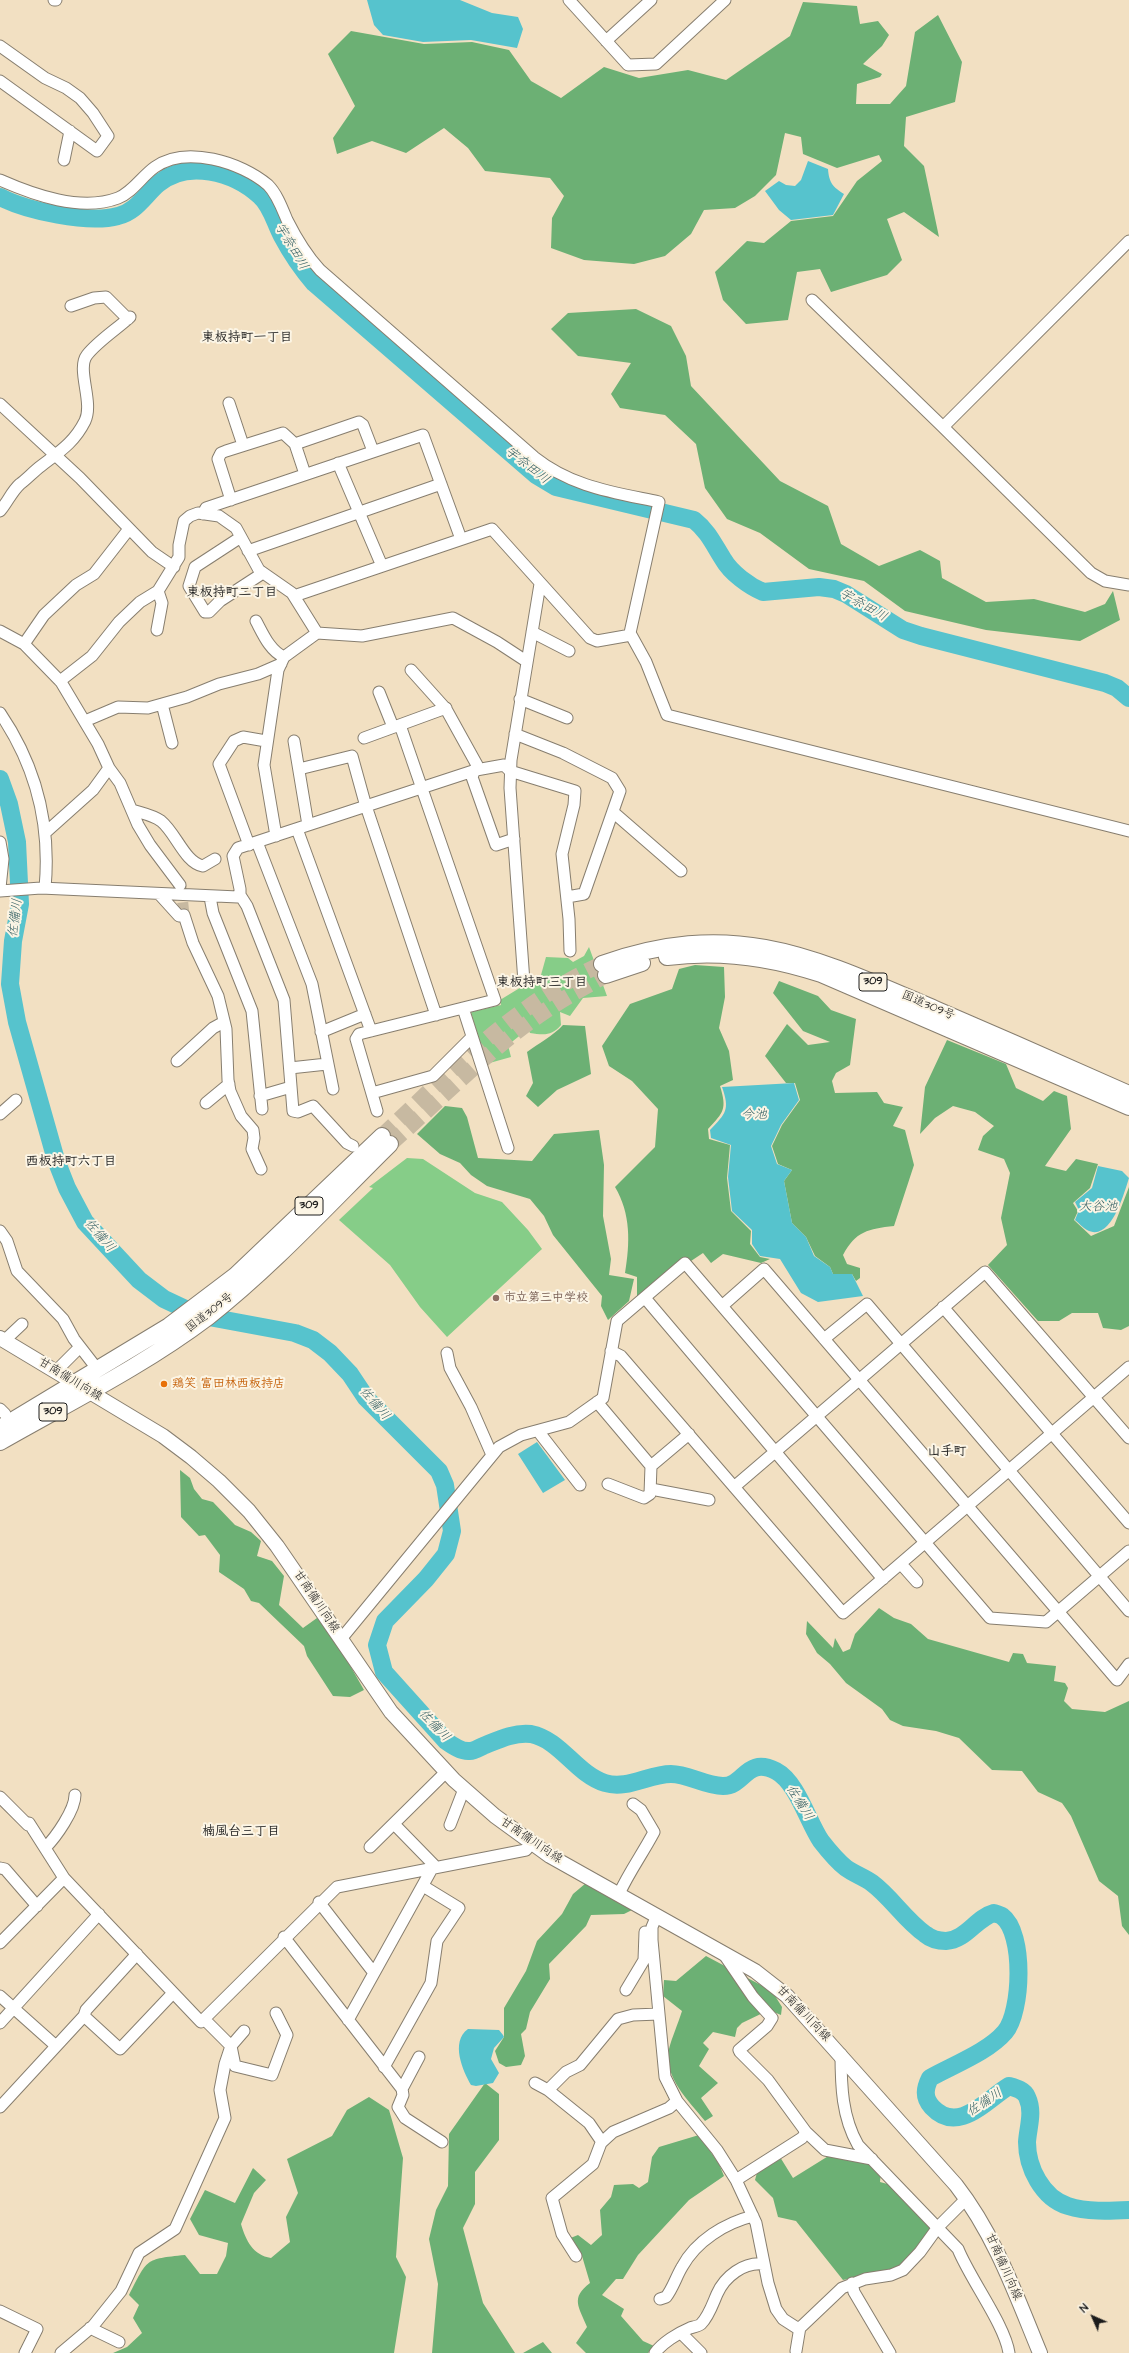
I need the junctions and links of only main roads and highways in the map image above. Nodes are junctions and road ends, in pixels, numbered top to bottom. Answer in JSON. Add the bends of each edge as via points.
{"nodes":[{"id":1,"x":1129,"y":1094,"type":"edge"},
{"id":2,"x":1129,"y":1107,"type":"edge"},
{"id":3,"x":2,"y":1339,"type":"edge"},
{"id":4,"x":154,"y":1345,"type":"junction"},
{"id":5,"x":75,"y":1384,"type":"junction"},
{"id":6,"x":90,"y":1392,"type":"junction"},
{"id":7,"x":2,"y":1417,"type":"edge"},
{"id":8,"x":0,"y":1442,"type":"edge"},
{"id":9,"x":1040,"y":2353,"type":"edge"}],
"edges":[{"from":1,"to":2,"type":"highway","name":"国道309号","number":"309","via":[[864,979],[802,955],[773,948],[741,944],[687,943],[657,948],[604,970],[685,955],[747,956],[793,964]]},
{"from":3,"to":5,"type":"main road","name":"甘南備川向線"},
{"from":4,"to":4,"type":"highway","name":"国道309号","number":"309","via":[[235,1276],[386,1140],[252,1279],[208,1317]]},
{"from":4,"to":5,"type":"highway","name":"国道309号","number":"309","via":[[98,1370]]},
{"from":4,"to":6,"type":"highway","name":"国道309号","number":"309","via":[[118,1377]]},
{"from":5,"to":6,"type":"main road","name":"甘南備川向線"},
{"from":5,"to":7,"type":"highway","name":"国道309号","number":"309"},
{"from":6,"to":8,"type":"highway","name":"国道309号","number":"309"},
{"from":6,"to":9,"type":"main road","name":"甘南備川向線","via":[[176,1446],[235,1496],[277,1546],[391,1712],[464,1789],[531,1844],[619,1894],[655,1918],[724,1954],[777,1987],[801,2009],[980,2217]]}]}
